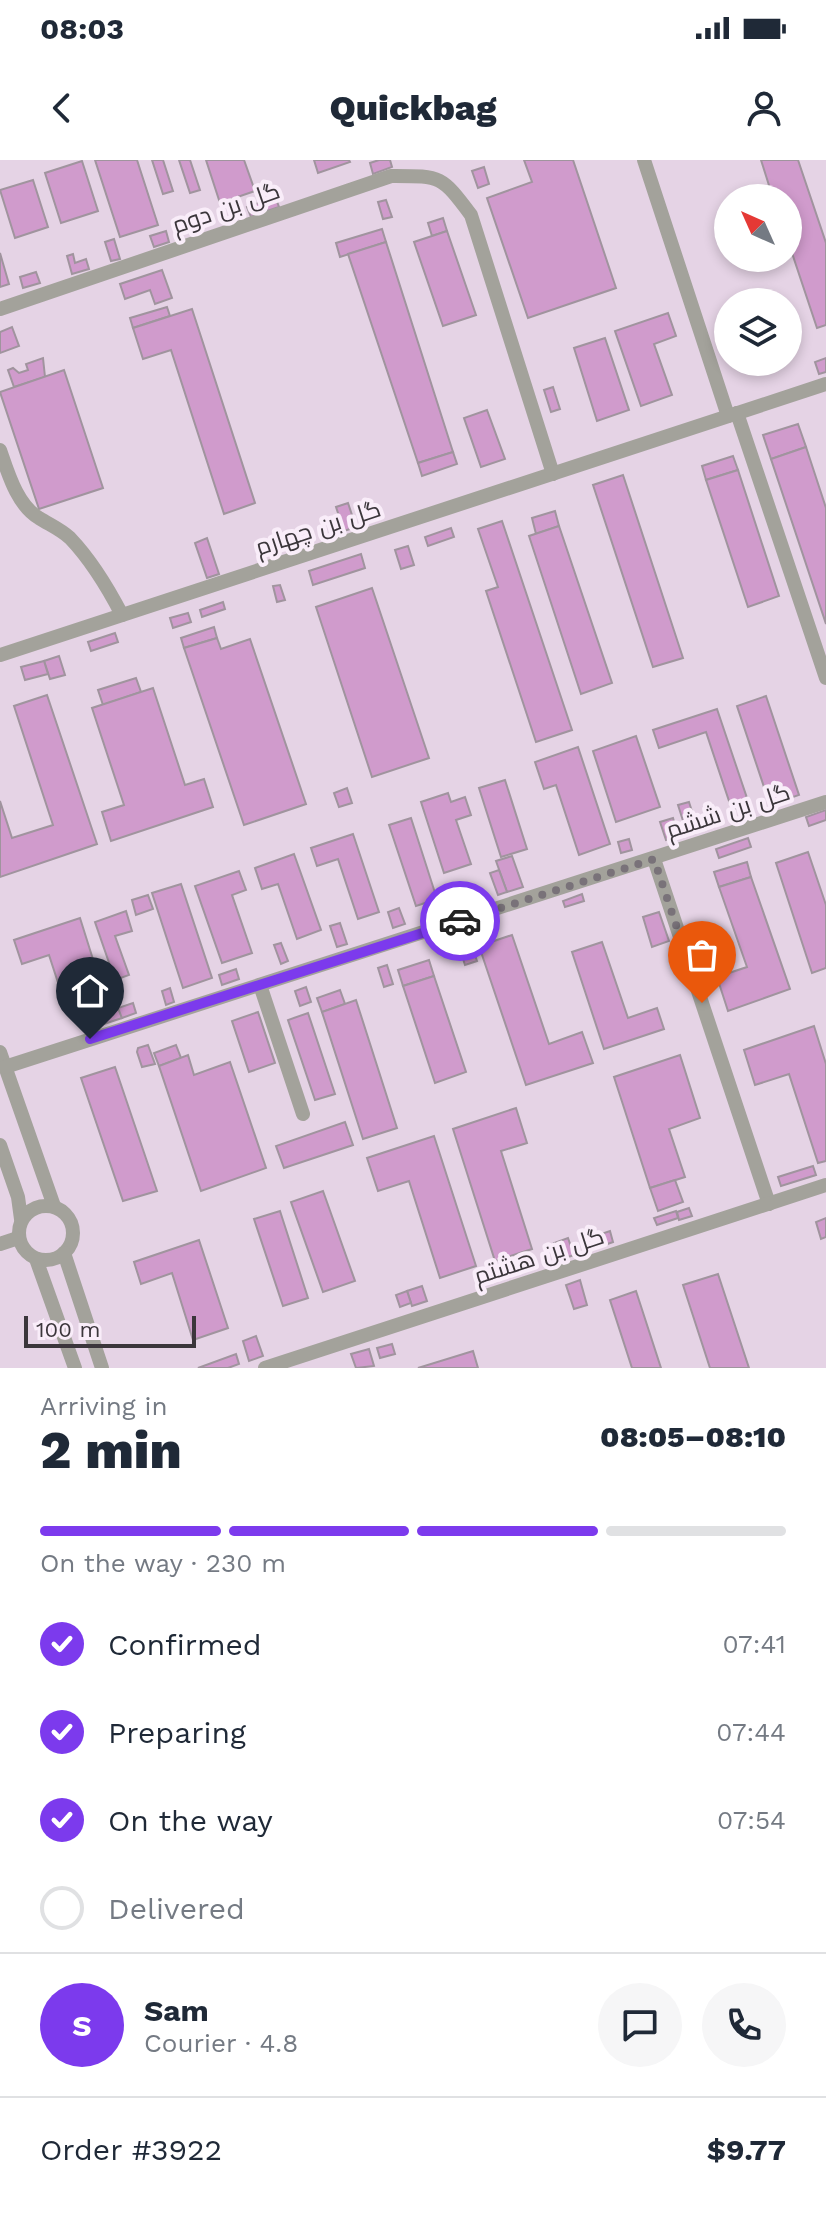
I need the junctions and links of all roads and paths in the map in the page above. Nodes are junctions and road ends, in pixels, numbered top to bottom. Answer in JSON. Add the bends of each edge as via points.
{"nodes":[{"id":1,"x":644,"y":160,"type":"edge"},
{"id":2,"x":0,"y":309,"type":"edge"},
{"id":3,"x":826,"y":384,"type":"edge"},
{"id":4,"x":733,"y":414,"type":"junction"},
{"id":5,"x":0,"y":450,"type":"edge"},
{"id":6,"x":553,"y":474,"type":"junction"},
{"id":7,"x":122,"y":615,"type":"junction"},
{"id":8,"x":0,"y":655,"type":"edge"},
{"id":9,"x":826,"y":678,"type":"edge"},
{"id":10,"x":826,"y":802,"type":"edge"},
{"id":11,"x":654,"y":859,"type":"junction"},
{"id":12,"x":260,"y":985,"type":"junction"},
{"id":13,"x":2,"y":1060,"type":"edge"},
{"id":14,"x":303,"y":1114,"type":"dead end"},
{"id":15,"x":0,"y":1145,"type":"edge"},
{"id":16,"x":826,"y":1185,"type":"edge"},
{"id":17,"x":769,"y":1204,"type":"junction"},
{"id":18,"x":54,"y":1206,"type":"junction"},
{"id":19,"x":21,"y":1219,"type":"junction"},
{"id":20,"x":18,"y":1238,"type":"junction"},
{"id":21,"x":0,"y":1244,"type":"edge"},
{"id":22,"x":64,"y":1253,"type":"junction"},
{"id":23,"x":36,"y":1259,"type":"junction"},
{"id":24,"x":75,"y":1368,"type":"edge"},
{"id":25,"x":102,"y":1368,"type":"edge"},
{"id":26,"x":265,"y":1368,"type":"edge"}],
"edges":[{"from":1,"to":4,"type":"street"},
{"from":2,"to":6,"type":"street","name":"گل بن دوم","via":[[391,176],[427,176],[448,184],[471,215]]},
{"from":3,"to":4,"type":"street","name":"گل بن چهارم"},
{"from":4,"to":6,"type":"street","name":"گل بن چهارم"},
{"from":4,"to":9,"type":"street"},
{"from":5,"to":7,"type":"street","via":[[23,504],[72,540]]},
{"from":6,"to":7,"type":"street","name":"گل بن چهارم"},
{"from":7,"to":8,"type":"street","name":"گل بن چهارم"},
{"from":10,"to":11,"type":"street","name":"گل بن ششم"},
{"from":11,"to":12,"type":"street","name":"گل بن ششم"},
{"from":11,"to":17,"type":"street"},
{"from":12,"to":13,"type":"street","name":"گل بن ششم"},
{"from":12,"to":14,"type":"street"},
{"from":13,"to":18,"type":"street"},
{"from":15,"to":19,"type":"street"},
{"from":16,"to":17,"type":"street","name":"گل بن هشتم"},
{"from":17,"to":26,"type":"street","name":"گل بن هشتم"},
{"from":18,"to":19,"type":"street","via":[[36,1207]]},
{"from":18,"to":22,"type":"street","via":[[68,1216],[73,1231]]},
{"from":19,"to":20,"type":"street"},
{"from":20,"to":21,"type":"street"},
{"from":20,"to":23,"type":"street"},
{"from":22,"to":23,"type":"street","via":[[51,1260]]},
{"from":22,"to":25,"type":"street"},
{"from":23,"to":24,"type":"street"}]}
